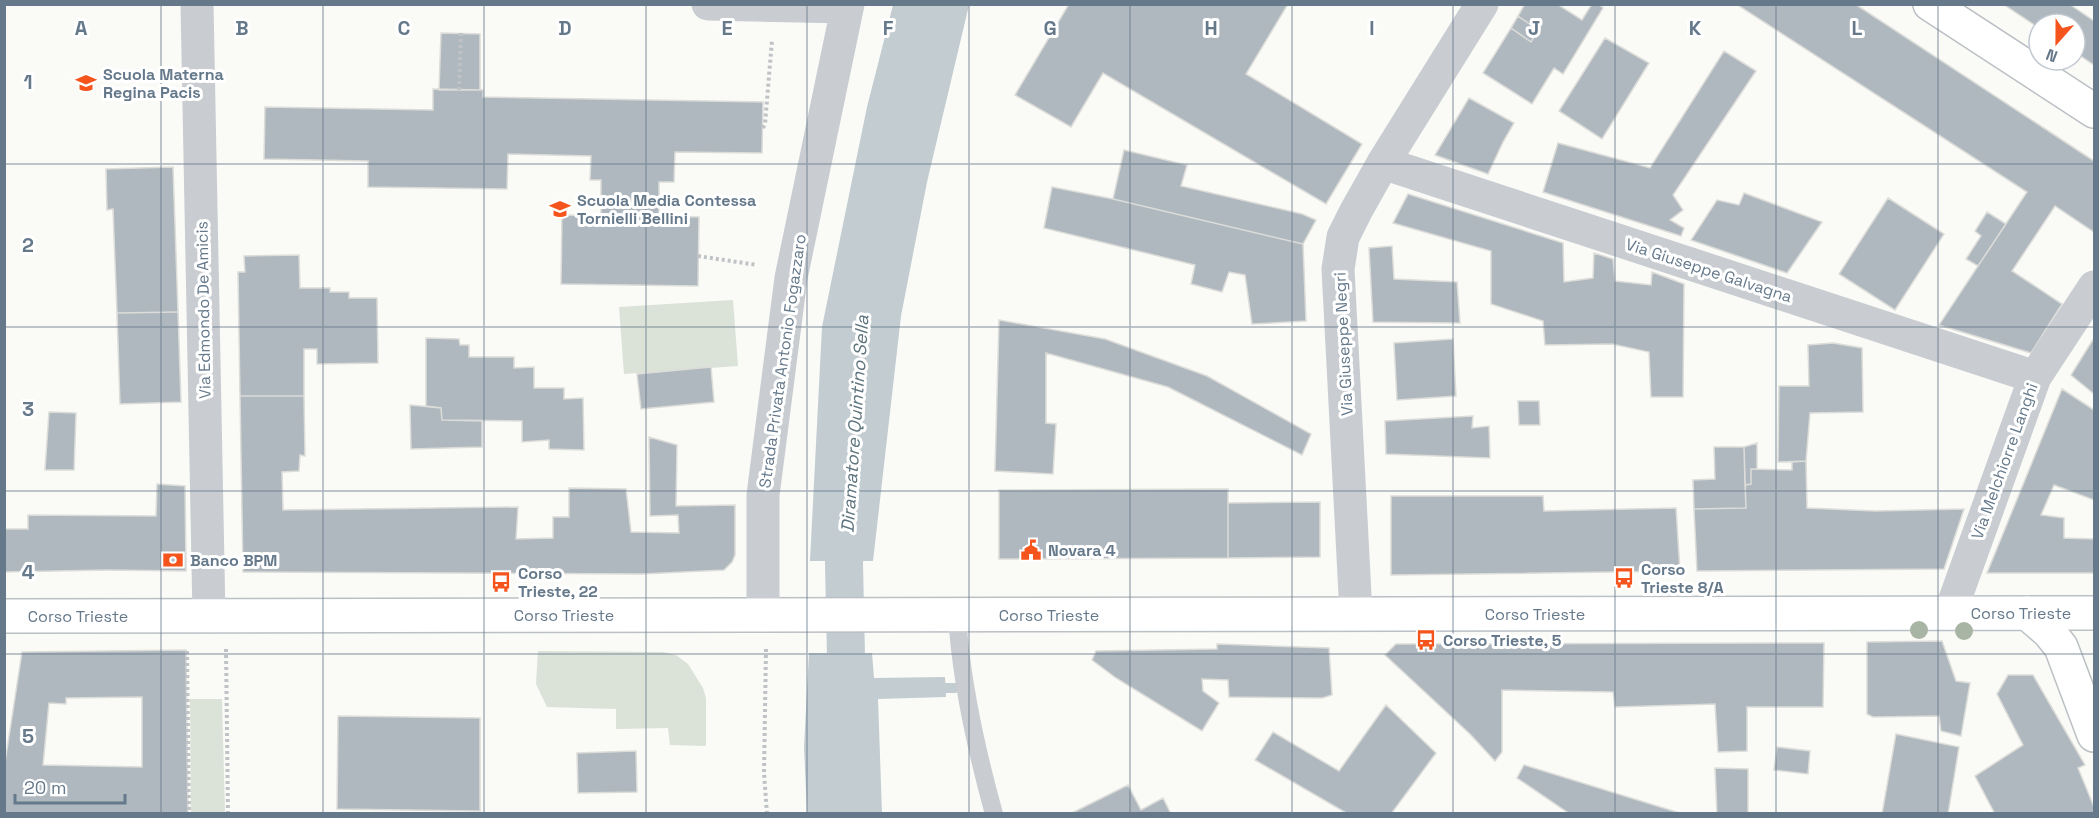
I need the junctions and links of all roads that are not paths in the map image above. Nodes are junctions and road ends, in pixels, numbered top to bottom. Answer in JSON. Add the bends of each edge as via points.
{"nodes":[{"id":1,"x":197,"y":4,"type":"edge"},
{"id":2,"x":708,"y":4,"type":"edge"},
{"id":3,"x":1482,"y":4,"type":"edge"},
{"id":4,"x":1930,"y":4,"type":"edge"},
{"id":5,"x":847,"y":6,"type":"edge"},
{"id":6,"x":2094,"y":111,"type":"edge"},
{"id":7,"x":1383,"y":163,"type":"junction"},
{"id":8,"x":2094,"y":287,"type":"edge"},
{"id":9,"x":2035,"y":377,"type":"junction"},
{"id":10,"x":1950,"y":613,"type":"junction"},
{"id":11,"x":2027,"y":613,"type":"junction"},
{"id":12,"x":2094,"y":613,"type":"edge"},
{"id":13,"x":1356,"y":614,"type":"junction"},
{"id":14,"x":957,"y":615,"type":"junction"},
{"id":15,"x":4,"y":616,"type":"edge"},
{"id":16,"x":217,"y":628,"type":"junction"},
{"id":17,"x":764,"y":629,"type":"junction"},
{"id":18,"x":2094,"y":735,"type":"edge"},
{"id":19,"x":994,"y":813,"type":"edge"}],
"edges":[{"from":1,"to":16,"type":"street","name":"Via Edmondo De Amicis"},
{"from":2,"to":5,"type":"street"},
{"from":3,"to":7,"type":"street","name":"Via Giuseppe Negri"},
{"from":4,"to":6,"type":"main road"},
{"from":5,"to":17,"type":"street","name":"Strada Privata Antonio Fogazzaro","via":[[791,278],[763,495]]},
{"from":7,"to":9,"type":"street","name":"Via Giuseppe Galvagna"},
{"from":7,"to":13,"type":"street","name":"Via Giuseppe Negri","via":[[1343,237],[1338,269]]},
{"from":8,"to":9,"type":"street","name":"Via Melchiorre Langhi"},
{"from":9,"to":10,"type":"street","name":"Via Melchiorre Langhi"},
{"from":10,"to":11,"type":"main road","name":"Corso Trieste"},
{"from":10,"to":13,"type":"main road","name":"Corso Trieste"},
{"from":11,"to":12,"type":"main road","name":"Corso Trieste"},
{"from":11,"to":18,"type":"main road","via":[[2061,647]]},
{"from":13,"to":14,"type":"main road","name":"Corso Trieste"},
{"from":14,"to":17,"type":"main road","name":"Corso Trieste","via":[[891,615]]},
{"from":14,"to":19,"type":"lane","via":[[975,738]]},
{"from":15,"to":16,"type":"main road","name":"Corso Trieste"},
{"from":16,"to":17,"type":"main road","name":"Corso Trieste"}]}
